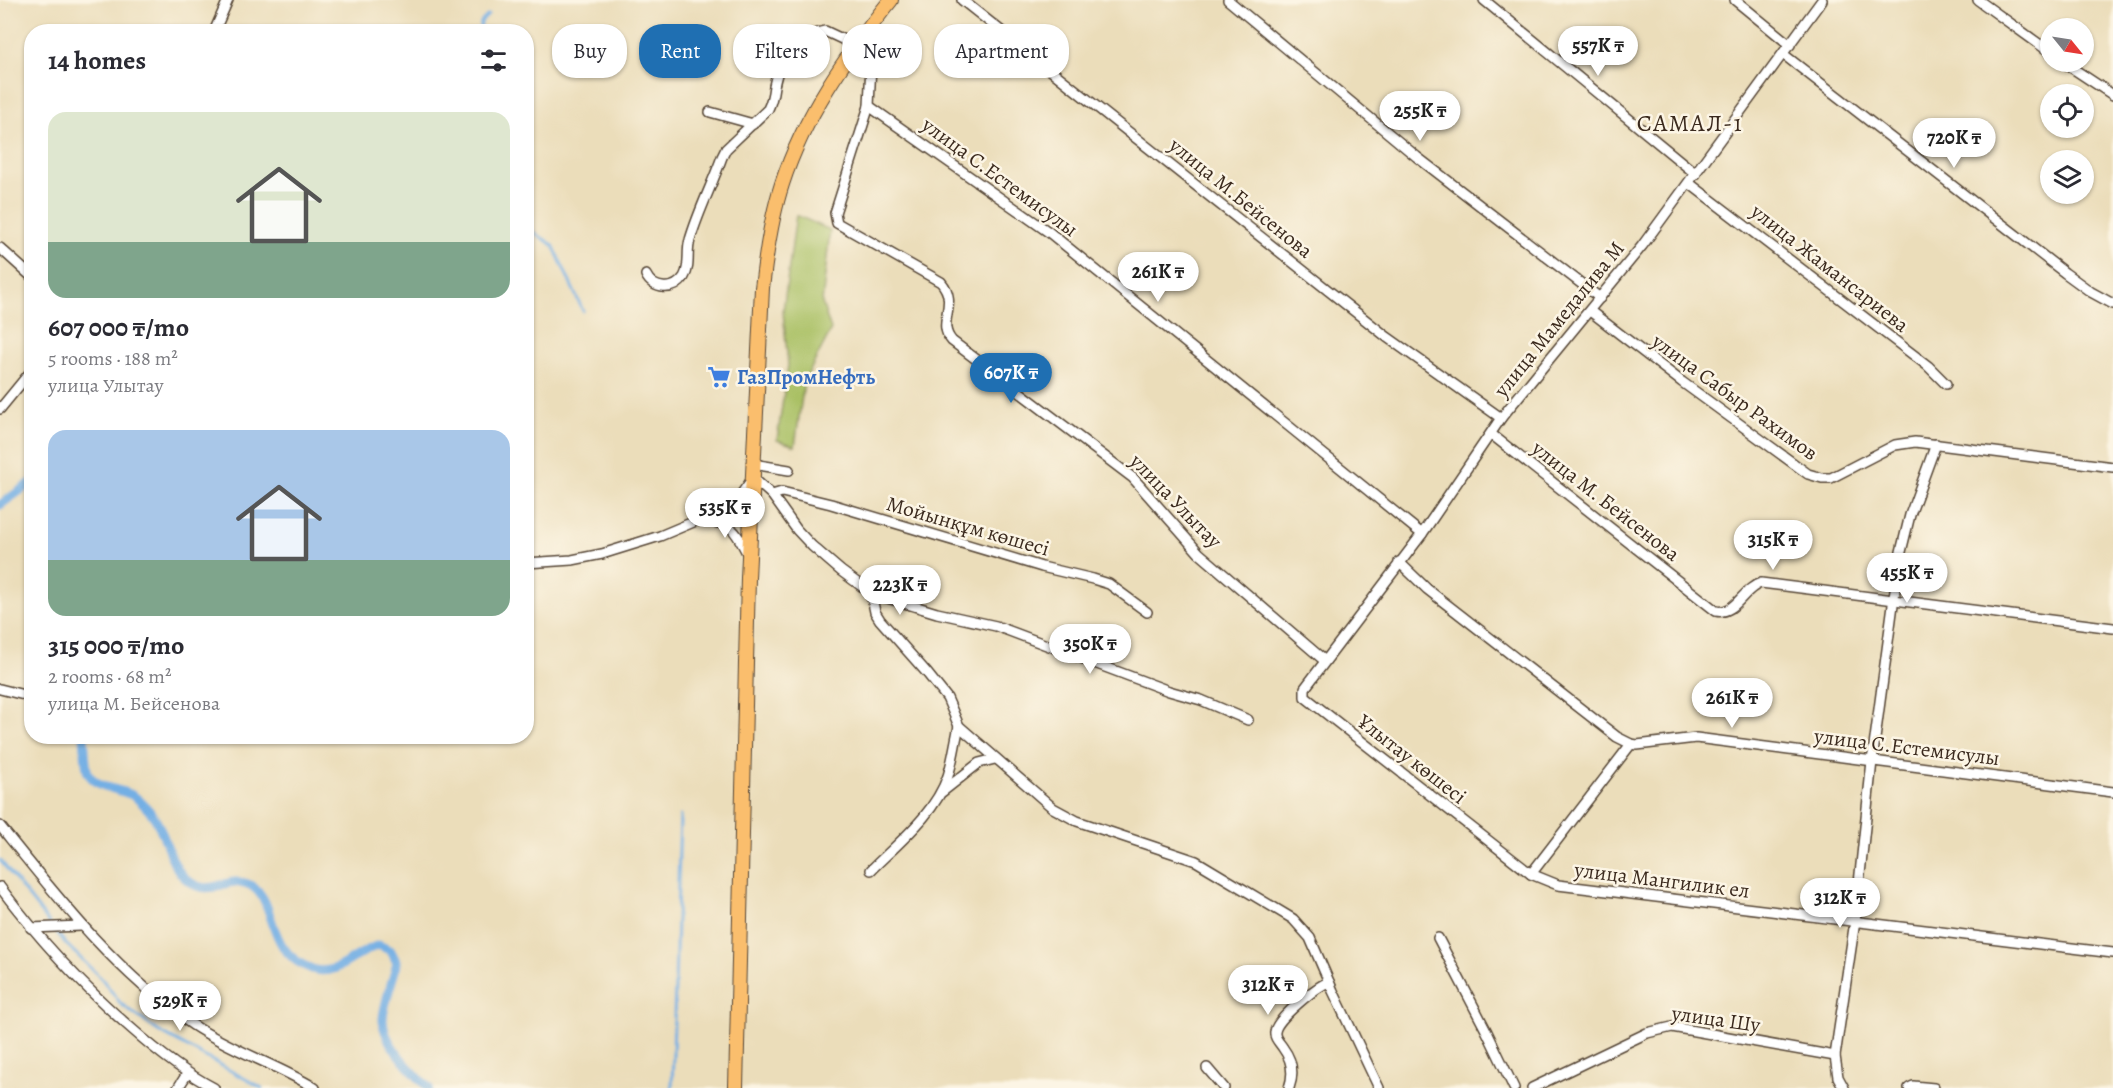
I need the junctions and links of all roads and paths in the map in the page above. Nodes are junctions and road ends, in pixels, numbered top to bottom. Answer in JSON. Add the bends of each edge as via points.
{"nodes":[{"id":1,"x":228,"y":0,"type":"edge"},
{"id":2,"x":891,"y":0,"type":"edge"},
{"id":3,"x":962,"y":0,"type":"edge"},
{"id":4,"x":1228,"y":0,"type":"edge"},
{"id":5,"x":1484,"y":0,"type":"edge"},
{"id":6,"x":1735,"y":0,"type":"edge"},
{"id":7,"x":1822,"y":0,"type":"edge"},
{"id":8,"x":1978,"y":0,"type":"edge"},
{"id":9,"x":218,"y":24,"type":"edge"},
{"id":10,"x":872,"y":24,"type":"edge"},
{"id":11,"x":842,"y":39,"type":"edge"},
{"id":12,"x":1790,"y":45,"type":"junction"},
{"id":13,"x":2040,"y":45,"type":"edge"},
{"id":14,"x":1783,"y":54,"type":"junction"},
{"id":15,"x":842,"y":65,"type":"edge"},
{"id":16,"x":2078,"y":72,"type":"edge"},
{"id":17,"x":870,"y":78,"type":"edge"},
{"id":18,"x":2113,"y":95,"type":"edge"},
{"id":19,"x":869,"y":106,"type":"junction"},
{"id":20,"x":710,"y":112,"type":"dead end"},
{"id":21,"x":753,"y":124,"type":"junction"},
{"id":22,"x":1696,"y":174,"type":"junction"},
{"id":23,"x":1689,"y":183,"type":"junction"},
{"id":24,"x":0,"y":249,"type":"edge"},
{"id":25,"x":24,"y":270,"type":"edge"},
{"id":26,"x":646,"y":275,"type":"dead end"},
{"id":27,"x":1600,"y":298,"type":"junction"},
{"id":28,"x":2113,"y":304,"type":"edge"},
{"id":29,"x":1590,"y":311,"type":"junction"},
{"id":30,"x":24,"y":380,"type":"edge"},
{"id":31,"x":1946,"y":384,"type":"dead end"},
{"id":32,"x":0,"y":409,"type":"edge"},
{"id":33,"x":1501,"y":418,"type":"junction"},
{"id":34,"x":1491,"y":434,"type":"junction"},
{"id":35,"x":1936,"y":444,"type":"junction"},
{"id":36,"x":2113,"y":467,"type":"edge"},
{"id":37,"x":789,"y":470,"type":"dead end"},
{"id":38,"x":753,"y":471,"type":"junction"},
{"id":39,"x":772,"y":495,"type":"junction"},
{"id":40,"x":698,"y":521,"type":"junction"},
{"id":41,"x":1422,"y":534,"type":"junction"},
{"id":42,"x":749,"y":558,"type":"junction"},
{"id":43,"x":534,"y":562,"type":"edge"},
{"id":44,"x":1400,"y":562,"type":"junction"},
{"id":45,"x":871,"y":593,"type":"junction"},
{"id":46,"x":1894,"y":602,"type":"junction"},
{"id":47,"x":1147,"y":612,"type":"dead end"},
{"id":48,"x":2113,"y":628,"type":"edge"},
{"id":49,"x":1325,"y":661,"type":"junction"},
{"id":50,"x":0,"y":689,"type":"edge"},
{"id":51,"x":24,"y":695,"type":"edge"},
{"id":52,"x":1248,"y":720,"type":"dead end"},
{"id":53,"x":959,"y":726,"type":"junction"},
{"id":54,"x":1631,"y":744,"type":"junction"},
{"id":55,"x":995,"y":759,"type":"junction"},
{"id":56,"x":1872,"y":761,"type":"junction"},
{"id":57,"x":2113,"y":792,"type":"edge"},
{"id":58,"x":940,"y":793,"type":"junction"},
{"id":59,"x":0,"y":826,"type":"edge"},
{"id":60,"x":871,"y":870,"type":"dead end"},
{"id":61,"x":1531,"y":874,"type":"junction"},
{"id":62,"x":0,"y":887,"type":"edge"},
{"id":63,"x":1855,"y":921,"type":"junction"},
{"id":64,"x":81,"y":926,"type":"junction"},
{"id":65,"x":31,"y":928,"type":"junction"},
{"id":66,"x":1438,"y":938,"type":"dead end"},
{"id":67,"x":2113,"y":953,"type":"edge"},
{"id":68,"x":1329,"y":981,"type":"junction"},
{"id":69,"x":1835,"y":1056,"type":"junction"},
{"id":70,"x":1208,"y":1068,"type":"dead end"},
{"id":71,"x":187,"y":1074,"type":"junction"},
{"id":72,"x":178,"y":1088,"type":"edge"},
{"id":73,"x":214,"y":1088,"type":"edge"},
{"id":74,"x":315,"y":1088,"type":"edge"},
{"id":75,"x":736,"y":1088,"type":"edge"},
{"id":76,"x":1224,"y":1088,"type":"edge"},
{"id":77,"x":1289,"y":1088,"type":"edge"},
{"id":78,"x":1379,"y":1088,"type":"edge"},
{"id":79,"x":1514,"y":1088,"type":"edge"},
{"id":80,"x":1532,"y":1088,"type":"edge"},
{"id":81,"x":1844,"y":1088,"type":"edge"},
{"id":82,"x":1909,"y":1088,"type":"edge"},
{"id":83,"x":1934,"y":1088,"type":"edge"}],
"edges":[{"from":1,"to":9,"type":"street"},
{"from":2,"to":10,"type":"highway"},
{"from":3,"to":33,"type":"street","name":"улица М.Бейсенова","via":[[1379,331]]},
{"from":4,"to":27,"type":"street","via":[[1417,157]]},
{"from":5,"to":22,"type":"street"},
{"from":6,"to":12,"type":"street"},
{"from":7,"to":12,"type":"street","name":"улица Мамедалива М"},
{"from":8,"to":13,"type":"street"},
{"from":11,"to":21,"type":"street","via":[[815,30],[787,50],[772,102]]},
{"from":12,"to":14,"type":"street","name":"улица Мамедалива М"},
{"from":14,"to":22,"type":"street","name":"улица Мамедалива М"},
{"from":14,"to":28,"type":"street","via":[[2065,273]]},
{"from":15,"to":38,"type":"highway","via":[[801,135],[771,225],[762,288]]},
{"from":16,"to":18,"type":"street"},
{"from":17,"to":19,"type":"street"},
{"from":19,"to":41,"type":"street","name":"улица С.Естемисулы","via":[[1050,233]]},
{"from":19,"to":49,"type":"street","name":"улица Улытау","via":[[835,213],[837,223],[941,282],[949,294],[946,327],[952,341],[1133,478],[1206,559]]},
{"from":20,"to":21,"type":"street"},
{"from":21,"to":26,"type":"street","via":[[722,157],[689,241],[687,270],[682,279],[676,285],[660,287]]},
{"from":22,"to":23,"type":"street","name":"улица Мамедалива М"},
{"from":23,"to":27,"type":"street","name":"улица Мамедалива М"},
{"from":23,"to":31,"type":"street","name":"улица Жамансариева","via":[[1928,366]]},
{"from":24,"to":25,"type":"street"},
{"from":27,"to":29,"type":"street","name":"улица Мамедалива М"},
{"from":29,"to":33,"type":"street","name":"улица Мамедалива М"},
{"from":29,"to":35,"type":"street","name":"улица Сабыр Рахимов","via":[[1815,477],[1831,478],[1894,445]]},
{"from":30,"to":32,"type":"street"},
{"from":33,"to":34,"type":"street","name":"улица Мамедалива М"},
{"from":34,"to":41,"type":"street","name":"улица Мамедалива М"},
{"from":34,"to":46,"type":"street","name":"улица М. Бейсенова","via":[[1716,611],[1731,609],[1750,588],[1761,583]]},
{"from":35,"to":36,"type":"street","name":"улица Сабыр Рахимов"},
{"from":35,"to":46,"type":"street","via":[[1910,515]]},
{"from":37,"to":38,"type":"street"},
{"from":38,"to":39,"type":"street"},
{"from":38,"to":40,"type":"street","via":[[735,502]]},
{"from":38,"to":42,"type":"highway"},
{"from":39,"to":45,"type":"street","via":[[812,546]]},
{"from":39,"to":47,"type":"street","name":"Мойынқұм көшесі","via":[[782,492],[831,504],[1093,579],[1108,584]]},
{"from":40,"to":42,"type":"street","via":[[730,526]]},
{"from":40,"to":43,"type":"street","via":[[602,554]]},
{"from":41,"to":44,"type":"street","name":"улица Мамедалива М"},
{"from":42,"to":75,"type":"highway"},
{"from":44,"to":49,"type":"street","name":"улица Мамедалива М"},
{"from":44,"to":54,"type":"street","via":[[1427,589]]},
{"from":45,"to":52,"type":"street","via":[[996,626]]},
{"from":45,"to":53,"type":"street","via":[[880,620],[947,698]]},
{"from":46,"to":48,"type":"street","name":"улица М. Бейсенова"},
{"from":46,"to":56,"type":"street"},
{"from":49,"to":61,"type":"street","name":"Ұлытау көшесі","via":[[1305,688],[1309,702]]},
{"from":50,"to":51,"type":"street"},
{"from":53,"to":55,"type":"street"},
{"from":53,"to":58,"type":"street"},
{"from":54,"to":56,"type":"street","name":"улица С.Естемисулы","via":[[1696,738]]},
{"from":54,"to":61,"type":"street"},
{"from":55,"to":58,"type":"street","via":[[965,772]]},
{"from":55,"to":68,"type":"street","via":[[1063,815],[1196,861],[1282,911],[1310,938]]},
{"from":56,"to":57,"type":"street","name":"улица С.Естемисулы"},
{"from":56,"to":63,"type":"street"},
{"from":58,"to":60,"type":"street","via":[[908,835]]},
{"from":59,"to":64,"type":"street"},
{"from":61,"to":63,"type":"street","name":"улица Мангилик ел","via":[[1558,885]]},
{"from":62,"to":65,"type":"street"},
{"from":63,"to":67,"type":"street","name":"улица Мангилик ел"},
{"from":63,"to":69,"type":"street"},
{"from":64,"to":65,"type":"street"},
{"from":64,"to":74,"type":"street","via":[[136,980],[194,1026]]},
{"from":65,"to":71,"type":"street","via":[[117,1016]]},
{"from":66,"to":79,"type":"street"},
{"from":68,"to":77,"type":"street","via":[[1301,1001],[1275,1032],[1290,1063]]},
{"from":68,"to":78,"type":"street"},
{"from":69,"to":80,"type":"street","name":"улица Шу","via":[[1662,1028]]},
{"from":69,"to":81,"type":"street"},
{"from":70,"to":76,"type":"street"},
{"from":71,"to":72,"type":"street"},
{"from":71,"to":73,"type":"street"},
{"from":82,"to":83,"type":"street"}]}
